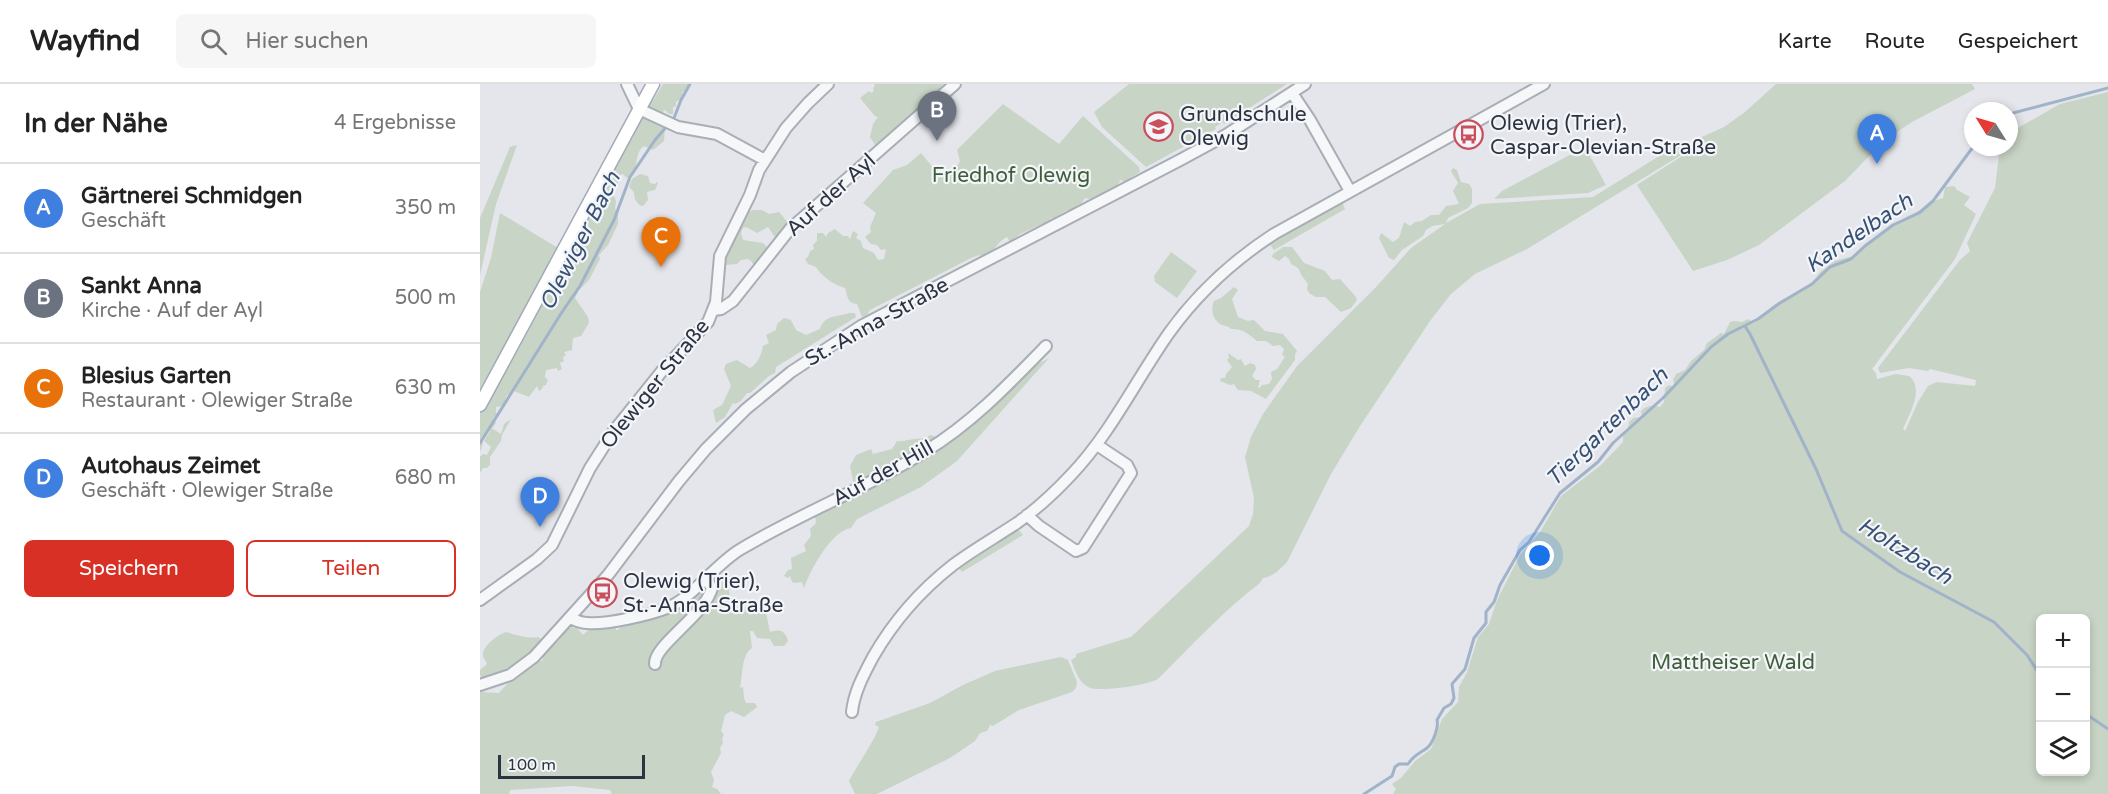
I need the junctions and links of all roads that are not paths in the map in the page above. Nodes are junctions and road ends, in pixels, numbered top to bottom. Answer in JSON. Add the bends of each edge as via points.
{"nodes":[{"id":1,"x":627,"y":84,"type":"edge"},
{"id":2,"x":653,"y":84,"type":"edge"},
{"id":3,"x":828,"y":84,"type":"edge"},
{"id":4,"x":955,"y":84,"type":"edge"},
{"id":5,"x":1305,"y":84,"type":"edge"},
{"id":6,"x":1544,"y":84,"type":"edge"},
{"id":7,"x":1292,"y":93,"type":"junction"},
{"id":8,"x":639,"y":109,"type":"junction"},
{"id":9,"x":765,"y":160,"type":"junction"},
{"id":10,"x":1350,"y":192,"type":"junction"},
{"id":11,"x":714,"y":310,"type":"junction"},
{"id":12,"x":1046,"y":346,"type":"dead end"},
{"id":13,"x":480,"y":405,"type":"edge"},
{"id":14,"x":1096,"y":445,"type":"junction"},
{"id":15,"x":1028,"y":515,"type":"junction"},
{"id":16,"x":705,"y":578,"type":"junction"},
{"id":17,"x":480,"y":600,"type":"edge"},
{"id":18,"x":570,"y":618,"type":"junction"},
{"id":19,"x":656,"y":664,"type":"dead end"},
{"id":20,"x":480,"y":685,"type":"edge"},
{"id":21,"x":852,"y":712,"type":"dead end"}],
"edges":[{"from":1,"to":8,"type":"street"},
{"from":2,"to":8,"type":"main road"},
{"from":3,"to":9,"type":"street","name":"Olewiger Straße","via":[[786,128]]},
{"from":4,"to":11,"type":"street","name":"Auf der Ayl","via":[[790,229],[733,302]]},
{"from":5,"to":7,"type":"street","name":"St.-Anna-Straße"},
{"from":6,"to":10,"type":"street"},
{"from":7,"to":10,"type":"street"},
{"from":7,"to":18,"type":"street","name":"St.-Anna-Straße","via":[[1226,135],[861,326],[800,365],[754,401],[706,449],[616,566]]},
{"from":8,"to":9,"type":"street","via":[[678,127],[717,134]]},
{"from":8,"to":13,"type":"main road"},
{"from":9,"to":11,"type":"street","name":"Olewiger Straße","via":[[720,256]]},
{"from":10,"to":14,"type":"street","via":[[1259,244],[1209,287],[1169,334]]},
{"from":11,"to":17,"type":"street","name":"Olewiger Straße","via":[[613,432],[590,468],[552,545]]},
{"from":12,"to":16,"type":"street","name":"Auf der Hill","via":[[963,426],[928,450],[740,550]]},
{"from":14,"to":15,"type":"street"},
{"from":14,"to":15,"type":"street","via":[[1127,465],[1131,473],[1083,548],[1076,550]]},
{"from":15,"to":21,"type":"street","via":[[951,566],[909,606],[868,666]]},
{"from":16,"to":18,"type":"street","name":"Auf der Hill","via":[[676,604],[660,610],[599,623]]},
{"from":16,"to":19,"type":"street","via":[[712,588],[706,601],[658,652]]},
{"from":18,"to":20,"type":"street","name":"St.-Anna-Straße","via":[[522,667]]}]}
